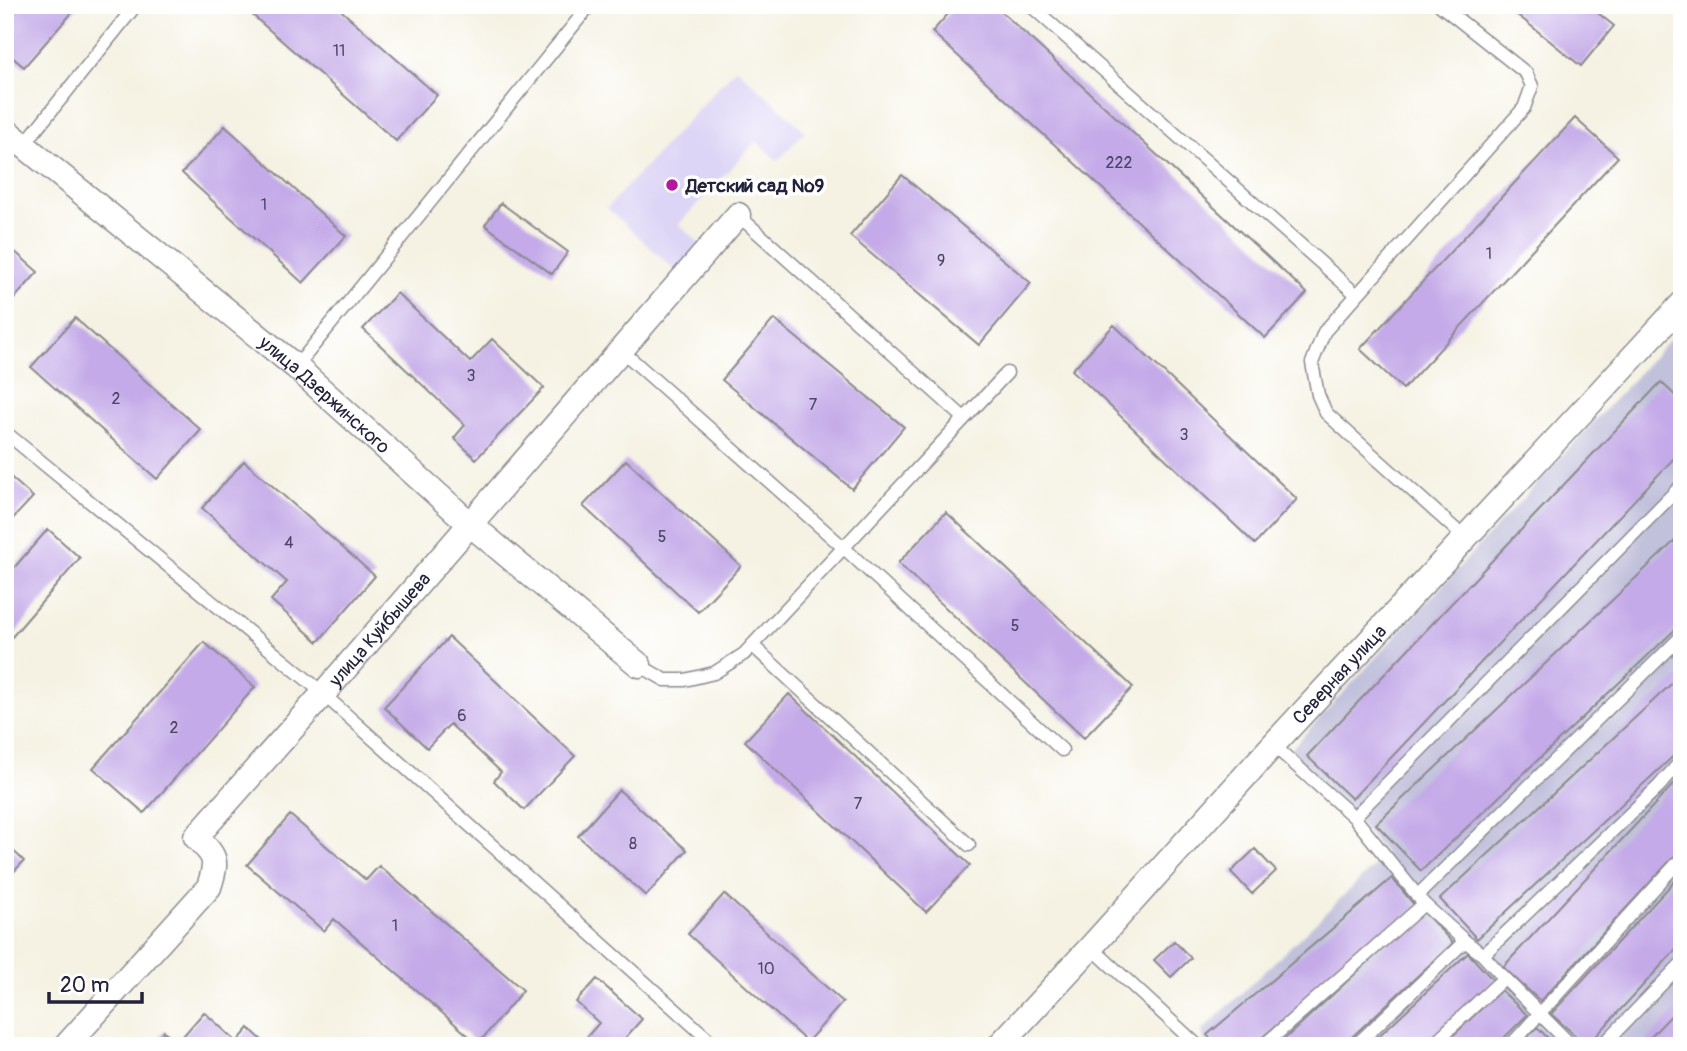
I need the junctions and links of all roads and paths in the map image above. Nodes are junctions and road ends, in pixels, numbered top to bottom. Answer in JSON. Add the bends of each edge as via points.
{"nodes":[{"id":1,"x":136,"y":5,"type":"edge"},
{"id":2,"x":590,"y":5,"type":"edge"},
{"id":3,"x":1030,"y":5,"type":"edge"},
{"id":4,"x":1440,"y":5,"type":"edge"},
{"id":5,"x":1674,"y":5,"type":"edge"},
{"id":6,"x":1682,"y":11,"type":"edge"},
{"id":7,"x":14,"y":138,"type":"edge"},
{"id":8,"x":738,"y":215,"type":"joint"},
{"id":9,"x":1357,"y":295,"type":"junction"},
{"id":10,"x":1682,"y":304,"type":"edge"},
{"id":11,"x":621,"y":350,"type":"junction"},
{"id":12,"x":296,"y":367,"type":"junction"},
{"id":13,"x":1007,"y":373,"type":"dead end"},
{"id":14,"x":964,"y":418,"type":"junction"},
{"id":15,"x":5,"y":432,"type":"edge"},
{"id":16,"x":1682,"y":485,"type":"edge"},
{"id":17,"x":470,"y":524,"type":"junction"},
{"id":18,"x":1465,"y":538,"type":"junction"},
{"id":19,"x":843,"y":547,"type":"junction"},
{"id":20,"x":1682,"y":636,"type":"edge"},
{"id":21,"x":752,"y":645,"type":"junction"},
{"id":22,"x":639,"y":665,"type":"joint"},
{"id":23,"x":323,"y":694,"type":"junction"},
{"id":24,"x":1273,"y":744,"type":"junction"},
{"id":25,"x":1062,"y":750,"type":"dead end"},
{"id":26,"x":1682,"y":760,"type":"edge"},
{"id":27,"x":1354,"y":817,"type":"junction"},
{"id":28,"x":969,"y":845,"type":"dead end"},
{"id":29,"x":1682,"y":858,"type":"edge"},
{"id":30,"x":1420,"y":900,"type":"junction"},
{"id":31,"x":1465,"y":941,"type":"junction"},
{"id":32,"x":1091,"y":947,"type":"junction"},
{"id":33,"x":1483,"y":955,"type":"junction"},
{"id":34,"x":1682,"y":963,"type":"edge"},
{"id":35,"x":1504,"y":978,"type":"junction"},
{"id":36,"x":1541,"y":1013,"type":"junction"},
{"id":37,"x":66,"y":1046,"type":"edge"},
{"id":38,"x":716,"y":1046,"type":"edge"},
{"id":39,"x":999,"y":1046,"type":"edge"},
{"id":40,"x":1198,"y":1046,"type":"edge"},
{"id":41,"x":1263,"y":1046,"type":"edge"},
{"id":42,"x":1354,"y":1046,"type":"edge"},
{"id":43,"x":1431,"y":1046,"type":"edge"},
{"id":44,"x":1510,"y":1046,"type":"edge"},
{"id":45,"x":1572,"y":1046,"type":"edge"},
{"id":46,"x":1602,"y":1046,"type":"edge"}],
"edges":[{"from":1,"to":7,"type":"lane"},
{"from":2,"to":12,"type":"lane"},
{"from":3,"to":9,"type":"lane"},
{"from":4,"to":9,"type":"lane","via":[[1525,74],[1532,86],[1524,108]]},
{"from":5,"to":6,"type":"path"},
{"from":7,"to":12,"type":"street","name":"улица Дзержинского"},
{"from":8,"to":11,"type":"street","name":"улица Куйбышева"},
{"from":8,"to":14,"type":"lane"},
{"from":9,"to":18,"type":"lane","via":[[1324,332],[1312,363],[1326,413]]},
{"from":10,"to":18,"type":"street","name":"Северная улица"},
{"from":11,"to":17,"type":"street","name":"улица Куйбышева"},
{"from":11,"to":19,"type":"lane"},
{"from":12,"to":17,"type":"street","name":"улица Дзержинского"},
{"from":13,"to":14,"type":"lane"},
{"from":14,"to":19,"type":"lane"},
{"from":15,"to":23,"type":"lane"},
{"from":16,"to":27,"type":"lane"},
{"from":17,"to":22,"type":"street","name":"улица Дзержинского"},
{"from":17,"to":23,"type":"street","name":"улица Куйбышева"},
{"from":18,"to":24,"type":"street","name":"Северная улица"},
{"from":19,"to":21,"type":"lane"},
{"from":19,"to":25,"type":"lane"},
{"from":20,"to":30,"type":"lane"},
{"from":21,"to":22,"type":"lane","via":[[714,673],[685,680],[665,680]]},
{"from":21,"to":28,"type":"lane"},
{"from":23,"to":37,"type":"street","name":"улица Куйбышева","via":[[196,836],[212,853],[215,867],[209,887]]},
{"from":23,"to":38,"type":"lane"},
{"from":24,"to":27,"type":"lane"},
{"from":24,"to":32,"type":"street","name":"Северная улица"},
{"from":26,"to":33,"type":"lane"},
{"from":27,"to":30,"type":"lane"},
{"from":29,"to":36,"type":"lane"},
{"from":30,"to":31,"type":"lane"},
{"from":30,"to":41,"type":"lane"},
{"from":31,"to":33,"type":"lane"},
{"from":31,"to":42,"type":"lane"},
{"from":32,"to":39,"type":"street","name":"Северная улица"},
{"from":32,"to":40,"type":"lane"},
{"from":33,"to":35,"type":"lane"},
{"from":34,"to":46,"type":"lane"},
{"from":35,"to":36,"type":"lane"},
{"from":35,"to":43,"type":"lane"},
{"from":36,"to":44,"type":"lane"},
{"from":36,"to":45,"type":"lane"}]}
